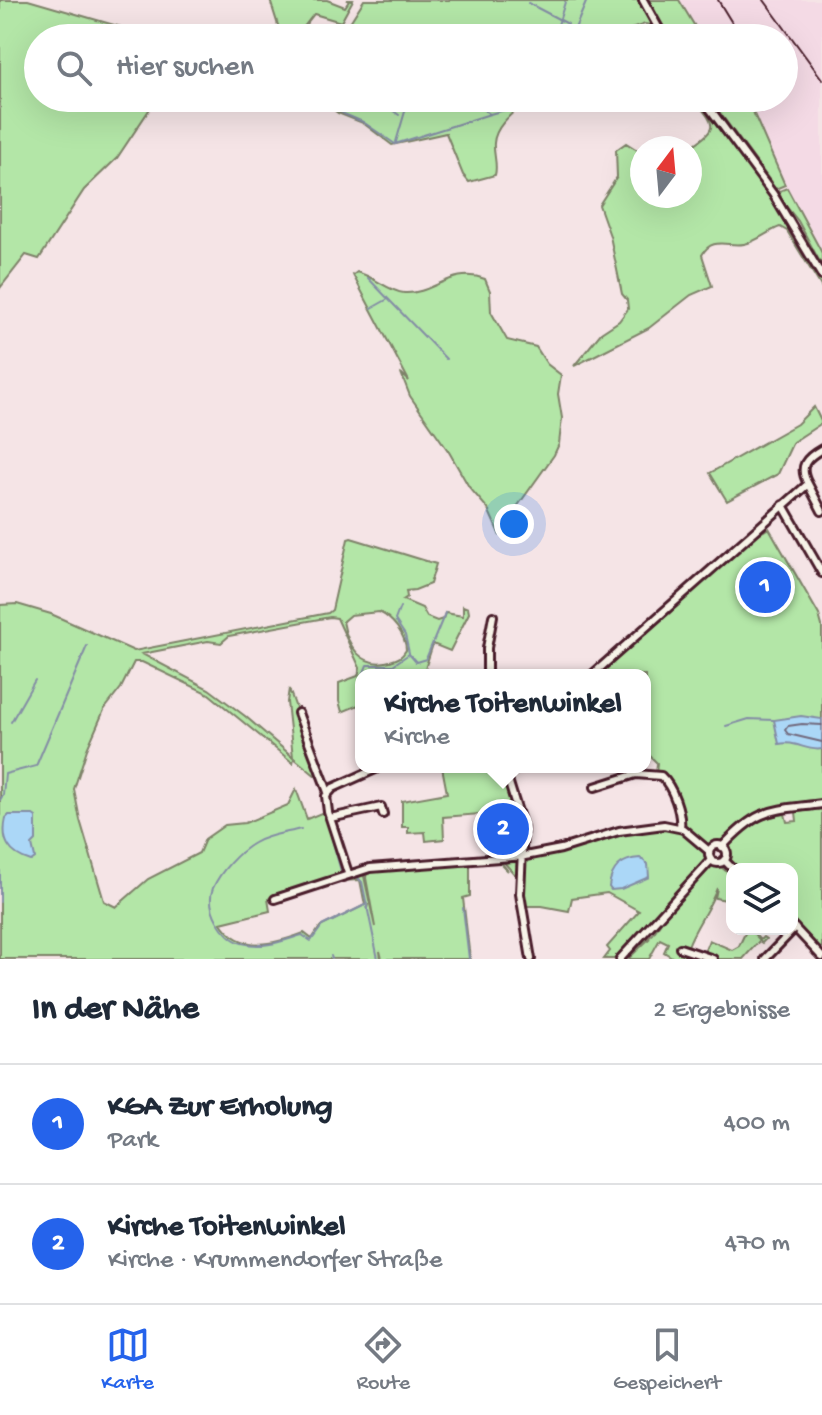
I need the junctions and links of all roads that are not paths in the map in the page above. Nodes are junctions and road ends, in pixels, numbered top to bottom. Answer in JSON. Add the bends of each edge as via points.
{"nodes":[{"id":1,"x":643,"y":0,"type":"edge"},
{"id":2,"x":656,"y":24,"type":"edge"},
{"id":3,"x":712,"y":112,"type":"edge"},
{"id":4,"x":822,"y":276,"type":"edge"},
{"id":5,"x":822,"y":449,"type":"edge"},
{"id":6,"x":808,"y":484,"type":"junction"},
{"id":7,"x":783,"y":505,"type":"junction"},
{"id":8,"x":822,"y":511,"type":"edge"},
{"id":9,"x":822,"y":573,"type":"edge"},
{"id":10,"x":493,"y":616,"type":"dead end"},
{"id":11,"x":487,"y":669,"type":"edge"},
{"id":12,"x":599,"y":669,"type":"edge"},
{"id":13,"x":298,"y":713,"type":"dead end"},
{"id":14,"x":368,"y":773,"type":"edge"},
{"id":15,"x":506,"y":773,"type":"edge"},
{"id":16,"x":636,"y":774,"type":"joint"},
{"id":17,"x":595,"y":787,"type":"dead end"},
{"id":18,"x":328,"y":792,"type":"junction"},
{"id":19,"x":822,"y":804,"type":"edge"},
{"id":20,"x":383,"y":814,"type":"dead end"},
{"id":21,"x":330,"y":818,"type":"junction"},
{"id":22,"x":680,"y":828,"type":"junction"},
{"id":23,"x":722,"y":847,"type":"junction"},
{"id":24,"x":709,"y":851,"type":"junction"},
{"id":25,"x":521,"y":856,"type":"junction"},
{"id":26,"x":711,"y":860,"type":"junction"},
{"id":27,"x":724,"y":860,"type":"junction"},
{"id":28,"x":727,"y":863,"type":"edge"},
{"id":29,"x":348,"y":873,"type":"junction"},
{"id":30,"x":275,"y":899,"type":"dead end"},
{"id":31,"x":798,"y":931,"type":"edge"},
{"id":32,"x":785,"y":935,"type":"edge"},
{"id":33,"x":680,"y":948,"type":"dead end"},
{"id":34,"x":822,"y":957,"type":"edge"},
{"id":35,"x":531,"y":959,"type":"edge"},
{"id":36,"x":620,"y":959,"type":"edge"},
{"id":37,"x":713,"y":959,"type":"edge"},
{"id":38,"x":765,"y":959,"type":"edge"}],
"edges":[{"from":1,"to":2,"type":"street"},
{"from":3,"to":4,"type":"street","via":[[773,194]]},
{"from":5,"to":6,"type":"street","via":[[804,465]]},
{"from":6,"to":7,"type":"street"},
{"from":6,"to":8,"type":"street"},
{"from":7,"to":9,"type":"street"},
{"from":7,"to":12,"type":"street"},
{"from":10,"to":11,"type":"street"},
{"from":13,"to":18,"type":"street"},
{"from":14,"to":18,"type":"street"},
{"from":15,"to":25,"type":"street","via":[[523,828]]},
{"from":16,"to":17,"type":"street"},
{"from":16,"to":22,"type":"street","via":[[665,779]]},
{"from":18,"to":21,"type":"street"},
{"from":19,"to":23,"type":"street","via":[[761,814]]},
{"from":20,"to":21,"type":"street","via":[[381,807]]},
{"from":21,"to":29,"type":"street"},
{"from":22,"to":24,"type":"street"},
{"from":22,"to":25,"type":"street","via":[[627,829]]},
{"from":23,"to":24,"type":"street"},
{"from":23,"to":27,"type":"street"},
{"from":24,"to":26,"type":"street"},
{"from":25,"to":29,"type":"street"},
{"from":25,"to":35,"type":"street","via":[[520,894]]},
{"from":26,"to":27,"type":"street"},
{"from":26,"to":36,"type":"street"},
{"from":27,"to":28,"type":"street"},
{"from":29,"to":30,"type":"street"},
{"from":31,"to":34,"type":"street"},
{"from":32,"to":38,"type":"street"},
{"from":33,"to":37,"type":"street"}]}
